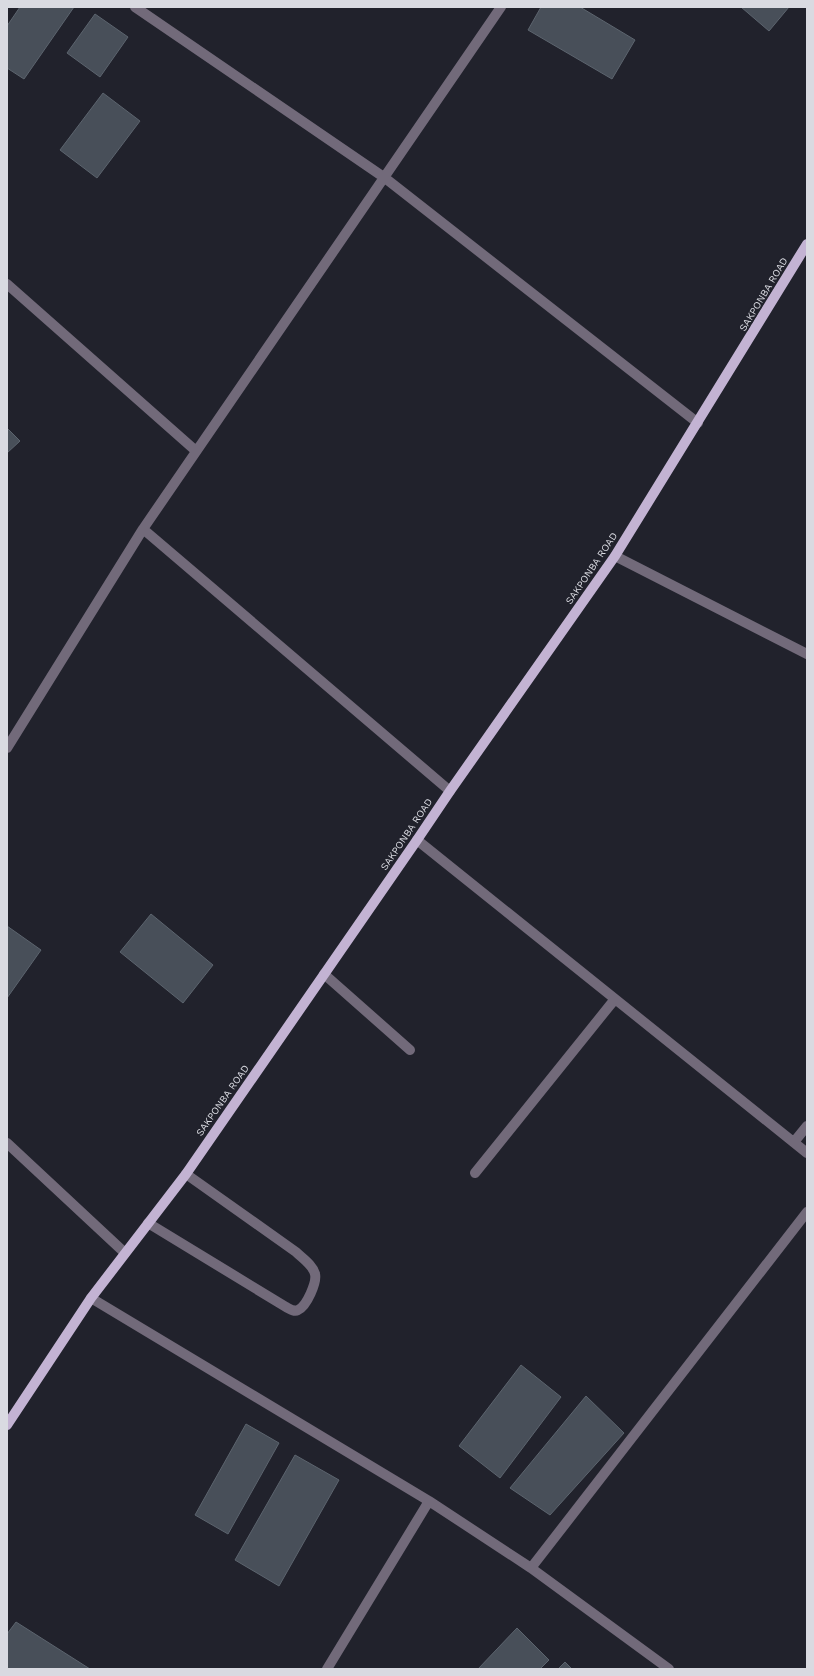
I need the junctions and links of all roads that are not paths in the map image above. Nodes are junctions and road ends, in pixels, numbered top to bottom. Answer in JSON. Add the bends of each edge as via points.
{"nodes":[{"id":1,"x":135,"y":7,"type":"edge"},
{"id":2,"x":501,"y":7,"type":"edge"},
{"id":3,"x":384,"y":178,"type":"junction"},
{"id":4,"x":807,"y":244,"type":"edge"},
{"id":5,"x":7,"y":284,"type":"edge"},
{"id":6,"x":698,"y":423,"type":"junction"},
{"id":7,"x":196,"y":451,"type":"junction"},
{"id":8,"x":143,"y":529,"type":"junction"},
{"id":9,"x":615,"y":556,"type":"junction"},
{"id":10,"x":807,"y":654,"type":"edge"},
{"id":11,"x":7,"y":748,"type":"edge"},
{"id":12,"x":450,"y":791,"type":"junction"},
{"id":13,"x":417,"y":840,"type":"junction"},
{"id":14,"x":324,"y":974,"type":"junction"},
{"id":15,"x":615,"y":999,"type":"junction"},
{"id":16,"x":410,"y":1050,"type":"dead end"},
{"id":17,"x":807,"y":1126,"type":"edge"},
{"id":18,"x":794,"y":1142,"type":"junction"},
{"id":19,"x":7,"y":1143,"type":"edge"},
{"id":20,"x":807,"y":1153,"type":"edge"},
{"id":21,"x":475,"y":1173,"type":"dead end"},
{"id":22,"x":186,"y":1174,"type":"junction"},
{"id":23,"x":807,"y":1212,"type":"edge"},
{"id":24,"x":148,"y":1223,"type":"junction"},
{"id":25,"x":125,"y":1253,"type":"junction"},
{"id":26,"x":91,"y":1298,"type":"junction"},
{"id":27,"x":7,"y":1425,"type":"edge"},
{"id":28,"x":429,"y":1501,"type":"junction"},
{"id":29,"x":531,"y":1568,"type":"junction"},
{"id":30,"x":327,"y":1669,"type":"edge"},
{"id":31,"x":669,"y":1669,"type":"edge"}],
"edges":[{"from":1,"to":3,"type":"street"},
{"from":2,"to":3,"type":"street"},
{"from":3,"to":6,"type":"street"},
{"from":3,"to":7,"type":"street"},
{"from":4,"to":6,"type":"main road","name":"SAKPONBA ROAD"},
{"from":5,"to":7,"type":"street"},
{"from":6,"to":9,"type":"main road","name":"SAKPONBA ROAD"},
{"from":7,"to":8,"type":"street"},
{"from":8,"to":11,"type":"street"},
{"from":8,"to":12,"type":"street"},
{"from":9,"to":10,"type":"street"},
{"from":9,"to":12,"type":"main road","name":"SAKPONBA ROAD"},
{"from":12,"to":13,"type":"main road","name":"SAKPONBA ROAD"},
{"from":13,"to":14,"type":"main road","name":"SAKPONBA ROAD"},
{"from":13,"to":15,"type":"street"},
{"from":14,"to":16,"type":"street"},
{"from":14,"to":22,"type":"main road","name":"SAKPONBA ROAD"},
{"from":15,"to":18,"type":"street"},
{"from":15,"to":21,"type":"street"},
{"from":17,"to":18,"type":"street"},
{"from":18,"to":20,"type":"street"},
{"from":19,"to":25,"type":"street"},
{"from":22,"to":24,"type":"main road","name":"SAKPONBA ROAD"},
{"from":22,"to":24,"type":"street","via":[[296,1252],[312,1268],[316,1282],[304,1305],[294,1311],[286,1307]]},
{"from":23,"to":29,"type":"street"},
{"from":24,"to":25,"type":"main road","name":"SAKPONBA ROAD"},
{"from":25,"to":26,"type":"main road","name":"SAKPONBA ROAD"},
{"from":26,"to":27,"type":"main road","name":"SAKPONBA ROAD"},
{"from":26,"to":28,"type":"street"},
{"from":28,"to":29,"type":"street"},
{"from":28,"to":30,"type":"street"},
{"from":29,"to":31,"type":"street"}]}
